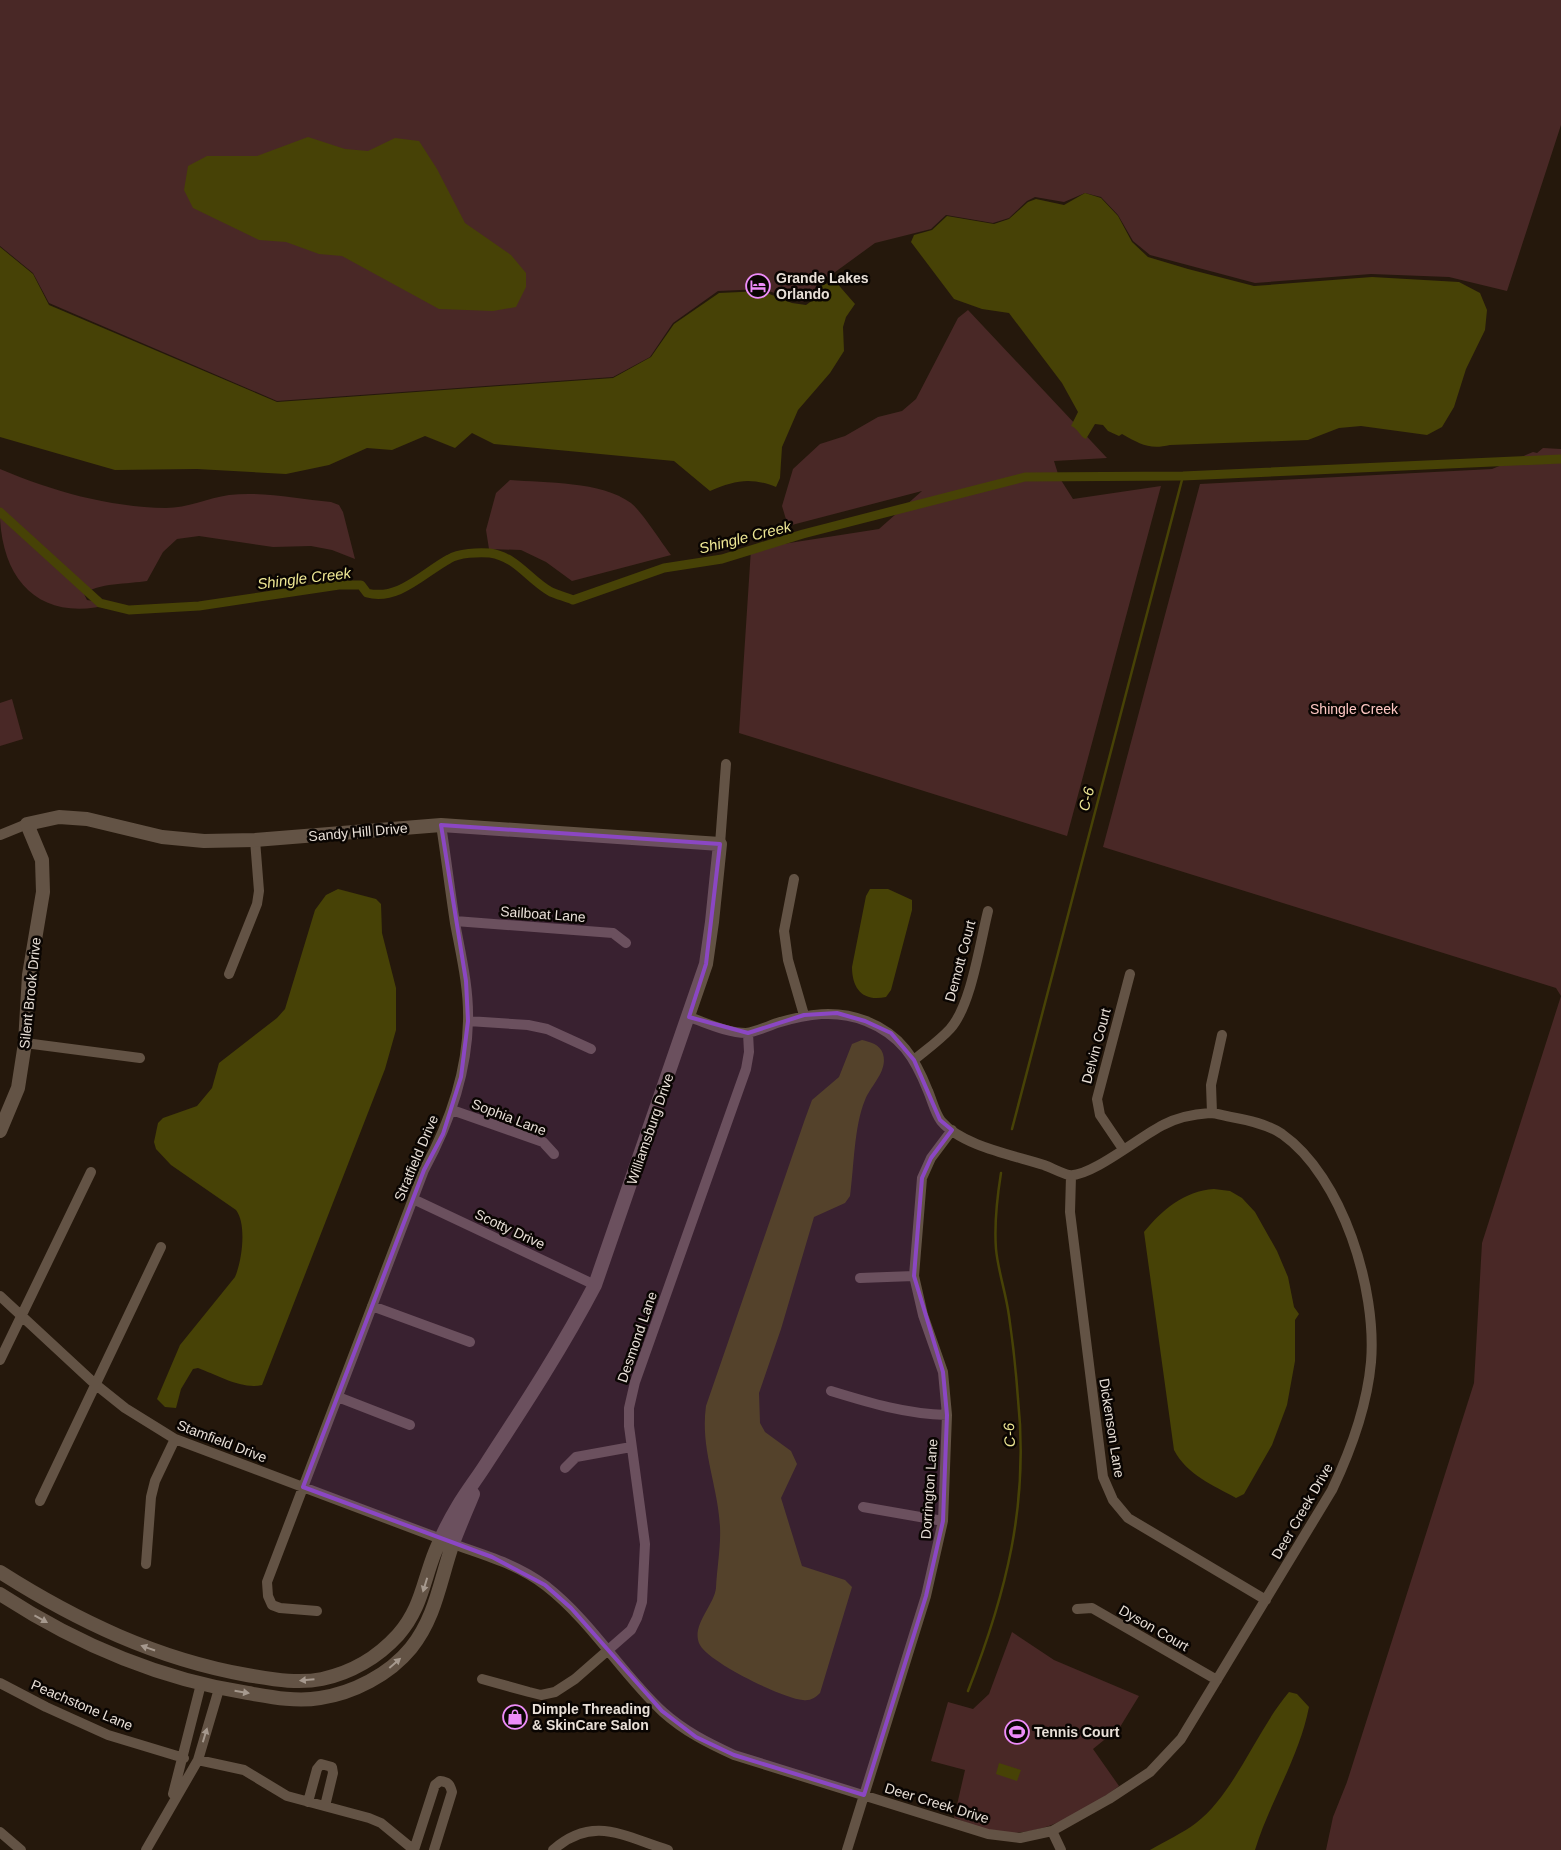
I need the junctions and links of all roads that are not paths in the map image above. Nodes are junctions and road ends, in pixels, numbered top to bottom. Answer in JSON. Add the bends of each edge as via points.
{"nodes":[{"id":1,"x":726,"y":764,"type":"dead end"},
{"id":2,"x":27,"y":824,"type":"junction"},
{"id":3,"x":442,"y":825,"type":"junction"},
{"id":4,"x":0,"y":835,"type":"edge"},
{"id":5,"x":255,"y":840,"type":"junction"},
{"id":6,"x":720,"y":844,"type":"junction"},
{"id":7,"x":794,"y":878,"type":"dead end"},
{"id":8,"x":988,"y":911,"type":"dead end"},
{"id":9,"x":455,"y":921,"type":"junction"},
{"id":10,"x":626,"y":943,"type":"dead end"},
{"id":11,"x":229,"y":974,"type":"dead end"},
{"id":12,"x":1130,"y":974,"type":"dead end"},
{"id":13,"x":804,"y":1015,"type":"junction"},
{"id":14,"x":689,"y":1017,"type":"junction"},
{"id":15,"x":468,"y":1021,"type":"junction"},
{"id":16,"x":748,"y":1033,"type":"junction"},
{"id":17,"x":1222,"y":1036,"type":"dead end"},
{"id":18,"x":25,"y":1043,"type":"junction"},
{"id":19,"x":591,"y":1049,"type":"dead end"},
{"id":20,"x":140,"y":1058,"type":"dead end"},
{"id":21,"x":914,"y":1060,"type":"junction"},
{"id":22,"x":452,"y":1110,"type":"junction"},
{"id":23,"x":1212,"y":1113,"type":"junction"},
{"id":24,"x":952,"y":1130,"type":"junction"},
{"id":25,"x":0,"y":1131,"type":"edge"},
{"id":26,"x":1123,"y":1149,"type":"junction"},
{"id":27,"x":554,"y":1154,"type":"dead end"},
{"id":28,"x":90,"y":1172,"type":"dead end"},
{"id":29,"x":1071,"y":1176,"type":"junction"},
{"id":30,"x":413,"y":1199,"type":"junction"},
{"id":31,"x":161,"y":1247,"type":"dead end"},
{"id":32,"x":914,"y":1276,"type":"junction"},
{"id":33,"x":860,"y":1278,"type":"dead end"},
{"id":34,"x":595,"y":1285,"type":"junction"},
{"id":35,"x":0,"y":1296,"type":"edge"},
{"id":36,"x":372,"y":1306,"type":"junction"},
{"id":37,"x":21,"y":1316,"type":"junction"},
{"id":38,"x":470,"y":1342,"type":"dead end"},
{"id":39,"x":0,"y":1360,"type":"edge"},
{"id":40,"x":95,"y":1384,"type":"junction"},
{"id":41,"x":831,"y":1391,"type":"dead end"},
{"id":42,"x":338,"y":1397,"type":"junction"},
{"id":43,"x":947,"y":1415,"type":"junction"},
{"id":44,"x":410,"y":1425,"type":"dead end"},
{"id":45,"x":175,"y":1439,"type":"junction"},
{"id":46,"x":631,"y":1447,"type":"junction"},
{"id":47,"x":565,"y":1468,"type":"dead end"},
{"id":48,"x":303,"y":1487,"type":"junction"},
{"id":49,"x":40,"y":1501,"type":"dead end"},
{"id":50,"x":863,"y":1507,"type":"dead end"},
{"id":51,"x":943,"y":1521,"type":"junction"},
{"id":52,"x":447,"y":1541,"type":"junction"},
{"id":53,"x":146,"y":1564,"type":"dead end"},
{"id":54,"x":0,"y":1572,"type":"edge"},
{"id":55,"x":0,"y":1594,"type":"edge"},
{"id":56,"x":1266,"y":1600,"type":"junction"},
{"id":57,"x":1077,"y":1609,"type":"dead end"},
{"id":58,"x":317,"y":1611,"type":"dead end"},
{"id":59,"x":608,"y":1650,"type":"junction"},
{"id":60,"x":482,"y":1679,"type":"dead end"},
{"id":61,"x":1217,"y":1680,"type":"junction"},
{"id":62,"x":0,"y":1682,"type":"edge"},
{"id":63,"x":201,"y":1684,"type":"junction"},
{"id":64,"x":219,"y":1689,"type":"junction"},
{"id":65,"x":184,"y":1758,"type":"junction"},
{"id":66,"x":198,"y":1760,"type":"junction"},
{"id":67,"x":864,"y":1795,"type":"junction"},
{"id":68,"x":308,"y":1802,"type":"junction"},
{"id":69,"x":325,"y":1806,"type":"junction"},
{"id":70,"x":169,"y":1810,"type":"junction"},
{"id":71,"x":1052,"y":1831,"type":"junction"},
{"id":72,"x":0,"y":1832,"type":"edge"},
{"id":73,"x":21,"y":1850,"type":"edge"},
{"id":74,"x":146,"y":1850,"type":"edge"},
{"id":75,"x":414,"y":1850,"type":"edge"},
{"id":76,"x":434,"y":1850,"type":"edge"},
{"id":77,"x":553,"y":1850,"type":"edge"},
{"id":78,"x":666,"y":1850,"type":"edge"},
{"id":79,"x":847,"y":1850,"type":"edge"},
{"id":80,"x":1061,"y":1850,"type":"edge"}],
"edges":[{"from":1,"to":6,"type":"street","name":"Williamsburg Drive"},
{"from":2,"to":4,"type":"street","name":"Sandy Hill Drive"},
{"from":2,"to":5,"type":"street","name":"Sandy Hill Drive","via":[[59,818],[87,819],[182,840]]},
{"from":2,"to":18,"type":"street","name":"Silent Brook Drive","via":[[42,860],[43,892],[29,975]]},
{"from":3,"to":5,"type":"street","name":"Sandy Hill Drive"},
{"from":3,"to":6,"type":"street","name":"Sandy Hill Drive"},
{"from":3,"to":9,"type":"street","name":"Stratfield Drive"},
{"from":5,"to":11,"type":"street","via":[[257,904]]},
{"from":6,"to":14,"type":"street","name":"Williamsburg Drive","via":[[706,964]]},
{"from":7,"to":13,"type":"street","via":[[784,931],[788,960]]},
{"from":8,"to":21,"type":"street","name":"Demott Court","via":[[959,1017],[950,1030]]},
{"from":9,"to":10,"type":"street","name":"Sailboat Lane","via":[[613,934]]},
{"from":9,"to":15,"type":"street","name":"Stratfield Drive","via":[[466,980]]},
{"from":12,"to":26,"type":"street","name":"Delvin Court","via":[[1097,1099],[1100,1115]]},
{"from":13,"to":16,"type":"street"},
{"from":13,"to":21,"type":"street","via":[[837,1013],[865,1021],[891,1033]]},
{"from":14,"to":16,"type":"street"},
{"from":14,"to":34,"type":"street","name":"Williamsburg Drive"},
{"from":15,"to":19,"type":"street","via":[[528,1024]]},
{"from":15,"to":22,"type":"street","name":"Stratfield Drive","via":[[461,1077]]},
{"from":16,"to":46,"type":"street","name":"Desmond Lane","via":[[746,1069],[635,1382],[629,1408]]},
{"from":17,"to":23,"type":"street","via":[[1211,1085]]},
{"from":18,"to":20,"type":"street"},
{"from":18,"to":25,"type":"street","name":"Silent Brook Drive","via":[[18,1088]]},
{"from":21,"to":24,"type":"street","via":[[940,1120]]},
{"from":22,"to":27,"type":"street","name":"Sophia Lane","via":[[543,1142]]},
{"from":22,"to":30,"type":"street","name":"Stratfield Drive"},
{"from":23,"to":26,"type":"street","name":"Deer Creek Drive","via":[[1164,1124]]},
{"from":23,"to":56,"type":"street","name":"Deer Creek Drive","via":[[1252,1120],[1281,1133],[1321,1175],[1357,1248],[1372,1328],[1371,1362],[1363,1408],[1350,1452],[1332,1490]]},
{"from":24,"to":29,"type":"street","via":[[974,1143]]},
{"from":24,"to":32,"type":"street","name":"Dorrington Lane","via":[[931,1158],[922,1178]]},
{"from":26,"to":29,"type":"street","name":"Deer Creek Drive","via":[[1090,1170]]},
{"from":28,"to":37,"type":"street"},
{"from":29,"to":56,"type":"street","name":"Dickenson Lane","via":[[1070,1212],[1103,1478],[1113,1500],[1128,1518]]},
{"from":30,"to":34,"type":"street","name":"Scotty Drive"},
{"from":30,"to":36,"type":"street","name":"Stratfield Drive"},
{"from":31,"to":40,"type":"street"},
{"from":32,"to":33,"type":"street"},
{"from":32,"to":43,"type":"street","name":"Dorrington Lane","via":[[923,1315],[943,1372]]},
{"from":34,"to":52,"type":"street","name":"Williamsburg Drive","via":[[572,1329],[487,1464]]},
{"from":35,"to":37,"type":"street","name":"Stamfield Drive"},
{"from":36,"to":38,"type":"street"},
{"from":36,"to":42,"type":"street","name":"Stratfield Drive"},
{"from":37,"to":39,"type":"street"},
{"from":37,"to":40,"type":"street","name":"Stamfield Drive"},
{"from":40,"to":45,"type":"street","name":"Stamfield Drive","via":[[125,1408]]},
{"from":40,"to":49,"type":"street"},
{"from":41,"to":43,"type":"street","via":[[886,1409]]},
{"from":42,"to":44,"type":"street"},
{"from":42,"to":48,"type":"street","name":"Stratfield Drive"},
{"from":43,"to":51,"type":"street","name":"Dorrington Lane"},
{"from":45,"to":48,"type":"street","name":"Stamfield Drive"},
{"from":45,"to":53,"type":"street","via":[[151,1497]]},
{"from":46,"to":47,"type":"street","via":[[576,1457]]},
{"from":46,"to":59,"type":"street","name":"Desmond Lane","via":[[645,1544],[642,1602],[631,1630]]},
{"from":48,"to":52,"type":"street","name":"Stamfield Drive"},
{"from":48,"to":58,"type":"street","name":"Stratfield Drive","via":[[268,1582],[268,1596],[272,1605],[280,1608]]},
{"from":50,"to":51,"type":"street"},
{"from":51,"to":67,"type":"street","name":"Dorrington Lane","via":[[926,1596]]},
{"from":52,"to":54,"type":"street","one_way":true,"via":[[410,1620],[385,1648],[339,1675],[299,1681],[225,1671],[140,1645],[70,1614]]},
{"from":52,"to":59,"type":"street","name":"Deer Creek Drive","via":[[492,1557],[545,1585],[571,1608]]},
{"from":64,"to":52,"type":"street","one_way":true,"via":[[279,1698],[319,1698],[345,1692],[379,1676],[410,1649],[423,1632],[440,1593]]},
{"from":55,"to":63,"type":"street","one_way":true,"via":[[64,1632],[133,1662]]},
{"from":56,"to":61,"type":"street","name":"Deer Creek Drive"},
{"from":57,"to":61,"type":"street","name":"Dyson Court","via":[[1092,1608]]},
{"from":59,"to":60,"type":"street","name":"Desmond Lane","via":[[555,1692],[535,1694]]},
{"from":59,"to":67,"type":"street","name":"Deer Creek Drive","via":[[662,1711],[696,1737],[734,1754]]},
{"from":61,"to":71,"type":"street","name":"Deer Creek Drive","via":[[1181,1739],[1150,1772],[1109,1800]]},
{"from":62,"to":65,"type":"street","name":"Peachstone Lane","via":[[108,1735]]},
{"from":63,"to":64,"type":"street"},
{"from":63,"to":65,"type":"street"},
{"from":66,"to":64,"type":"street","one_way":true},
{"from":65,"to":70,"type":"street"},
{"from":66,"to":68,"type":"street","via":[[244,1770],[287,1796]]},
{"from":66,"to":70,"type":"street"},
{"from":67,"to":71,"type":"street","name":"Deer Creek Drive","via":[[988,1834],[1020,1838]]},
{"from":67,"to":79,"type":"street","name":"Dorrington Lane"},
{"from":68,"to":69,"type":"street"},
{"from":68,"to":69,"type":"street","via":[[318,1769],[321,1764],[327,1764],[333,1773]]},
{"from":69,"to":75,"type":"street","via":[[381,1824]]},
{"from":70,"to":74,"type":"street"},
{"from":71,"to":80,"type":"street"},
{"from":72,"to":73,"type":"street"},
{"from":75,"to":76,"type":"street","via":[[435,1785],[440,1781],[451,1786],[452,1792]]},
{"from":77,"to":78,"type":"street","via":[[577,1833],[596,1829]]}]}
